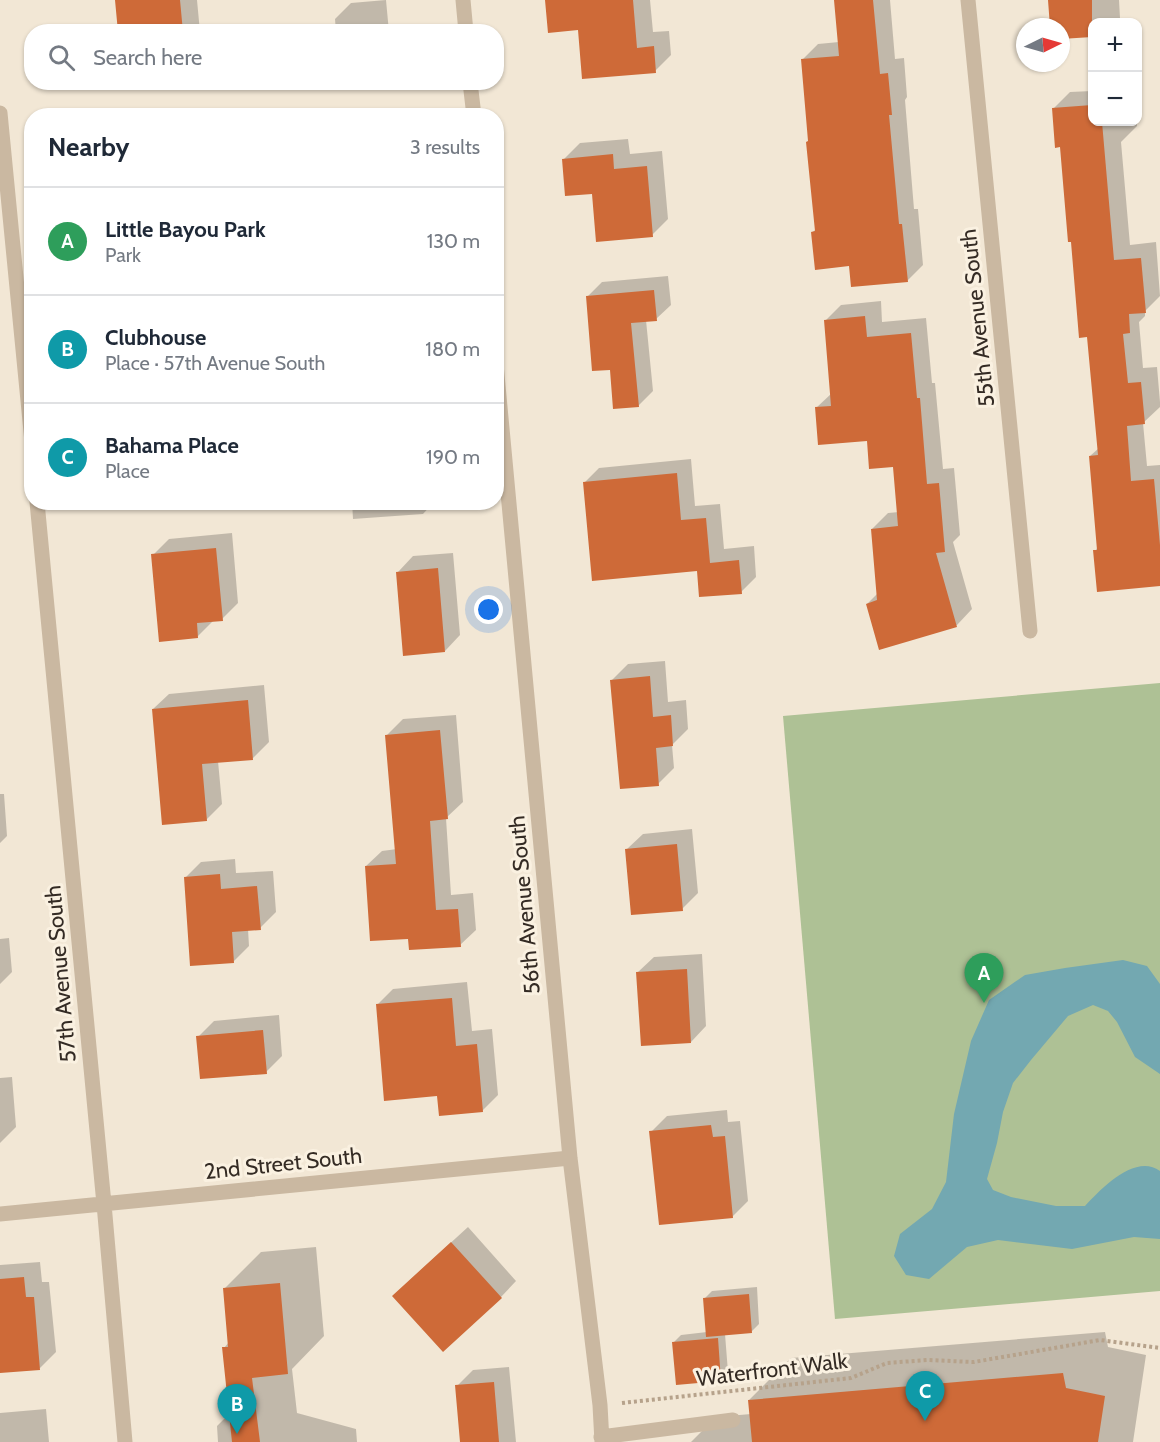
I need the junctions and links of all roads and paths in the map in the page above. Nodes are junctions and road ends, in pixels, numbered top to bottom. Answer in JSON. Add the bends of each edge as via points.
{"nodes":[{"id":1,"x":463,"y":0,"type":"edge"},
{"id":2,"x":968,"y":0,"type":"edge"},
{"id":3,"x":465,"y":24,"type":"edge"},
{"id":4,"x":472,"y":90,"type":"edge"},
{"id":5,"x":473,"y":108,"type":"edge"},
{"id":6,"x":0,"y":113,"type":"edge"},
{"id":7,"x":24,"y":360,"type":"edge"},
{"id":8,"x":504,"y":450,"type":"edge"},
{"id":9,"x":38,"y":510,"type":"edge"},
{"id":10,"x":1030,"y":631,"type":"dead end"},
{"id":11,"x":570,"y":1158,"type":"junction"},
{"id":12,"x":104,"y":1204,"type":"junction"},
{"id":13,"x":0,"y":1214,"type":"edge"},
{"id":14,"x":1160,"y":1347,"type":"edge"},
{"id":15,"x":600,"y":1405,"type":"junction"},
{"id":16,"x":733,"y":1420,"type":"dead end"},
{"id":17,"x":602,"y":1439,"type":"edge"},
{"id":18,"x":125,"y":1442,"type":"edge"}],
"edges":[{"from":1,"to":3,"type":"street"},
{"from":2,"to":10,"type":"street","name":"55th Avenue South"},
{"from":4,"to":5,"type":"street"},
{"from":6,"to":7,"type":"street"},
{"from":8,"to":11,"type":"street","name":"56th Avenue South"},
{"from":9,"to":12,"type":"street","name":"57th Avenue South"},
{"from":11,"to":12,"type":"street","name":"2nd Street South"},
{"from":11,"to":15,"type":"street","name":"56th Avenue South"},
{"from":12,"to":13,"type":"street","name":"2nd Street South"},
{"from":12,"to":18,"type":"street","name":"57th Avenue South"},
{"from":14,"to":15,"type":"path","name":"Waterfront Walk","via":[[1100,1340],[974,1362],[887,1363],[851,1378]]},
{"from":15,"to":17,"type":"street","name":"56th Avenue South"},
{"from":16,"to":17,"type":"street"}]}
